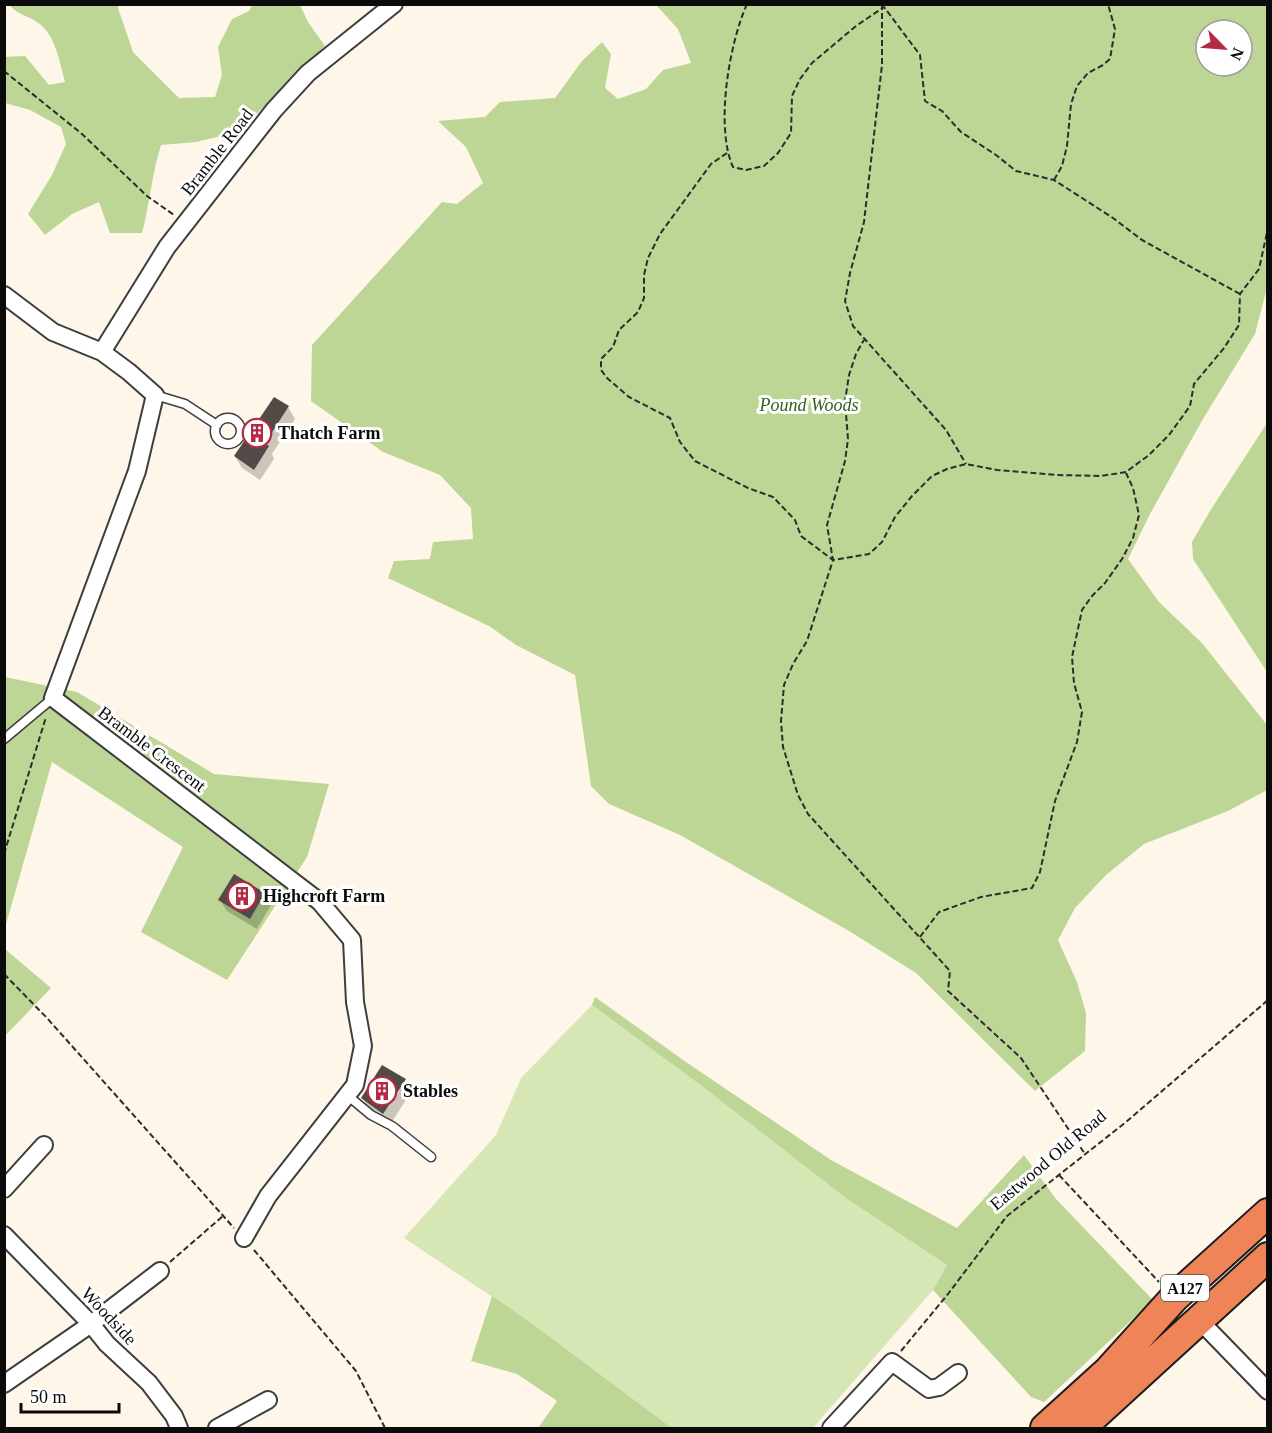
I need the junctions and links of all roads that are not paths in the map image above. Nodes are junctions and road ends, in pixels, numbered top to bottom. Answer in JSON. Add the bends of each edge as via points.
{"nodes":[{"id":1,"x":394,"y":4,"type":"edge"},
{"id":2,"x":4,"y":295,"type":"edge"},
{"id":3,"x":102,"y":352,"type":"junction"},
{"id":4,"x":155,"y":395,"type":"junction"},
{"id":5,"x":217,"y":425,"type":"dead end"},
{"id":6,"x":53,"y":698,"type":"junction"},
{"id":7,"x":4,"y":739,"type":"edge"},
{"id":8,"x":347,"y":1095,"type":"junction"},
{"id":9,"x":44,"y":1145,"type":"dead end"},
{"id":10,"x":431,"y":1157,"type":"dead end"},
{"id":11,"x":4,"y":1189,"type":"edge"},
{"id":12,"x":1268,"y":1214,"type":"edge"},
{"id":13,"x":4,"y":1235,"type":"edge"},
{"id":14,"x":244,"y":1238,"type":"road end"},
{"id":15,"x":1268,"y":1257,"type":"edge"},
{"id":16,"x":160,"y":1271,"type":"road end"},
{"id":17,"x":1200,"y":1321,"type":"junction"},
{"id":18,"x":91,"y":1324,"type":"junction"},
{"id":19,"x":958,"y":1373,"type":"dead end"},
{"id":20,"x":4,"y":1384,"type":"edge"},
{"id":21,"x":1268,"y":1391,"type":"edge"},
{"id":22,"x":268,"y":1400,"type":"dead end"},
{"id":23,"x":179,"y":1428,"type":"edge"},
{"id":24,"x":217,"y":1428,"type":"edge"},
{"id":25,"x":831,"y":1428,"type":"edge"},
{"id":26,"x":1045,"y":1428,"type":"edge"},
{"id":27,"x":1081,"y":1428,"type":"edge"}],
"edges":[{"from":1,"to":3,"type":"street","name":"Bramble Road","via":[[308,73],[274,110],[156,265]]},
{"from":2,"to":3,"type":"street","via":[[53,332]]},
{"from":3,"to":4,"type":"street"},
{"from":4,"to":5,"type":"lane","via":[[185,404]]},
{"from":4,"to":6,"type":"street","via":[[137,471]]},
{"from":6,"to":7,"type":"lane"},
{"from":6,"to":8,"type":"street","name":"Bramble Crescent","via":[[320,902],[352,940],[355,1002],[363,1046],[355,1085]]},
{"from":8,"to":10,"type":"lane"},
{"from":8,"to":14,"type":"street","name":"Bramble Crescent","via":[[268,1196]]},
{"from":9,"to":11,"type":"street"},
{"from":12,"to":26,"type":"highway","number":"A127","via":[[1174,1298],[1109,1370]]},
{"from":13,"to":18,"type":"street","name":"Woodside"},
{"from":15,"to":17,"type":"highway","number":"A127"},
{"from":16,"to":18,"type":"street"},
{"from":17,"to":21,"type":"street"},
{"from":17,"to":27,"type":"highway","number":"A127"},
{"from":18,"to":20,"type":"street"},
{"from":18,"to":23,"type":"street","name":"Woodside","via":[[106,1344],[149,1383]]},
{"from":19,"to":25,"type":"street","via":[[939,1387],[929,1389],[892,1362]]},
{"from":22,"to":24,"type":"street"}]}
